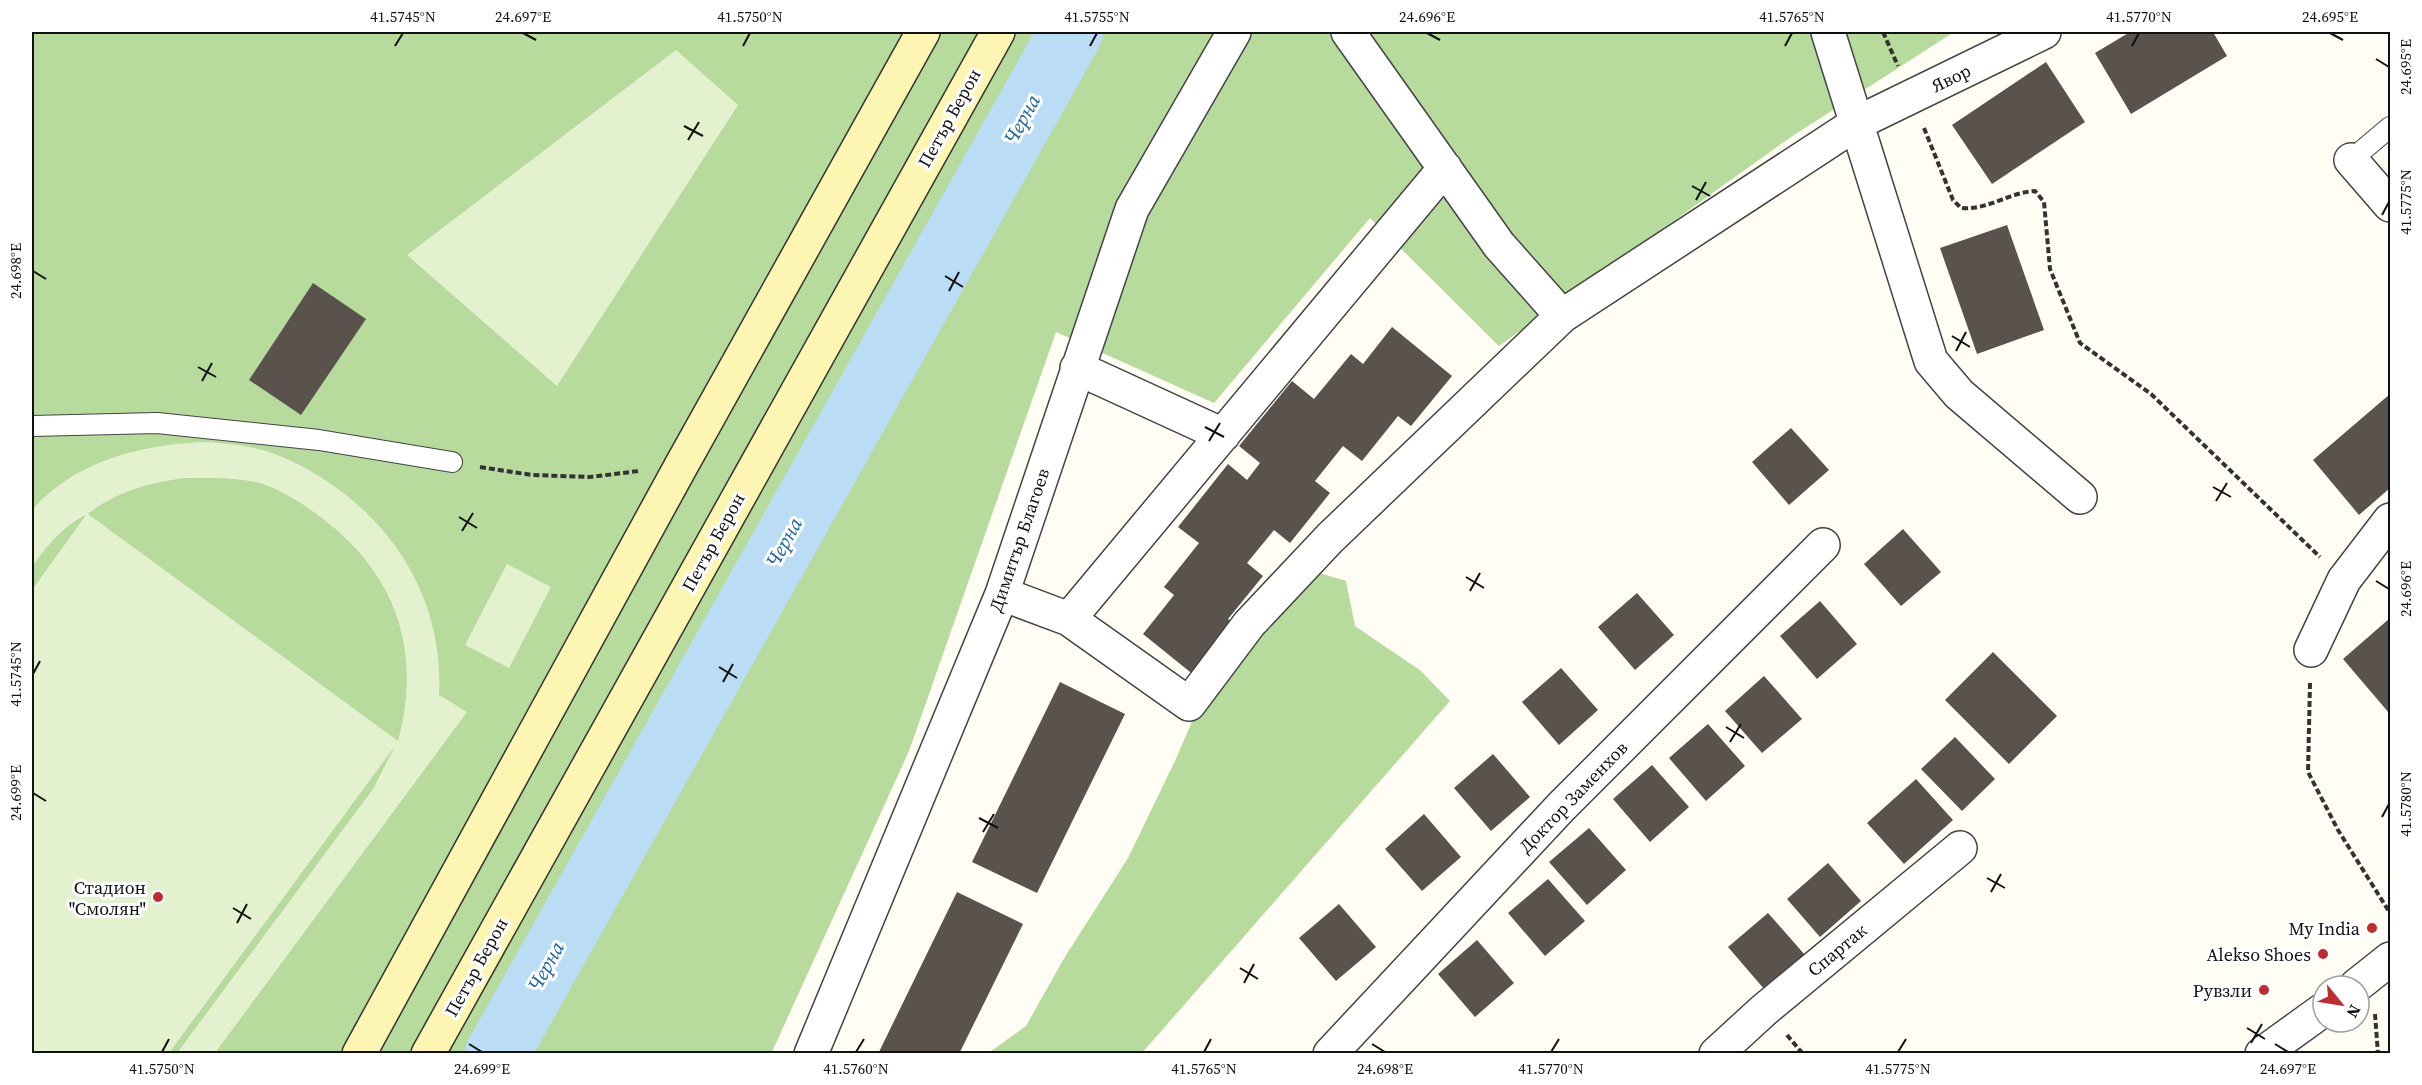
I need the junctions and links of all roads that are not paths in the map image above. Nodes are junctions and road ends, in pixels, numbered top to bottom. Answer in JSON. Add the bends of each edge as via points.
{"nodes":[{"id":1,"x":923,"y":32,"type":"edge"},
{"id":2,"x":998,"y":32,"type":"edge"},
{"id":3,"x":1234,"y":32,"type":"edge"},
{"id":4,"x":1348,"y":32,"type":"edge"},
{"id":5,"x":1828,"y":32,"type":"edge"},
{"id":6,"x":2044,"y":32,"type":"edge"},
{"id":7,"x":1857,"y":123,"type":"junction"},
{"id":8,"x":2389,"y":131,"type":"edge"},
{"id":9,"x":2351,"y":160,"type":"joint"},
{"id":10,"x":1445,"y":168,"type":"junction"},
{"id":11,"x":2391,"y":205,"type":"edge"},
{"id":12,"x":1562,"y":316,"type":"junction"},
{"id":13,"x":1077,"y":368,"type":"junction"},
{"id":14,"x":32,"y":426,"type":"edge"},
{"id":15,"x":1223,"y":435,"type":"junction"},
{"id":16,"x":452,"y":462,"type":"road end"},
{"id":17,"x":2080,"y":497,"type":"dead end"},
{"id":18,"x":2391,"y":520,"type":"edge"},
{"id":19,"x":1823,"y":545,"type":"dead end"},
{"id":20,"x":1002,"y":594,"type":"junction"},
{"id":21,"x":1069,"y":619,"type":"junction"},
{"id":22,"x":2311,"y":650,"type":"road end"},
{"id":23,"x":1960,"y":848,"type":"dead end"},
{"id":24,"x":2391,"y":959,"type":"edge"},
{"id":25,"x":2371,"y":974,"type":"edge"},
{"id":26,"x":2311,"y":1018,"type":"edge"},
{"id":27,"x":359,"y":1053,"type":"edge"},
{"id":28,"x":428,"y":1053,"type":"edge"},
{"id":29,"x":811,"y":1053,"type":"edge"},
{"id":30,"x":1330,"y":1053,"type":"edge"},
{"id":31,"x":1716,"y":1053,"type":"edge"},
{"id":32,"x":2262,"y":1053,"type":"edge"}],
"edges":[{"from":1,"to":27,"type":"main road"},
{"from":2,"to":28,"type":"main road","name":"Петър Берон"},
{"from":3,"to":13,"type":"street","name":"Димитър Благоев","via":[[1132,209]]},
{"from":4,"to":10,"type":"street"},
{"from":5,"to":7,"type":"street"},
{"from":6,"to":7,"type":"street","name":"Явор"},
{"from":7,"to":12,"type":"street","name":"Явор"},
{"from":7,"to":17,"type":"street","via":[[1931,361],[1959,394]]},
{"from":8,"to":9,"type":"lane"},
{"from":9,"to":11,"type":"street"},
{"from":10,"to":12,"type":"street","via":[[1500,245]]},
{"from":10,"to":15,"type":"street"},
{"from":12,"to":21,"type":"street","name":"Явор","via":[[1330,538],[1249,624],[1189,704]]},
{"from":13,"to":15,"type":"street"},
{"from":13,"to":20,"type":"street","name":"Димитър Благоев"},
{"from":14,"to":16,"type":"lane","via":[[158,423],[319,440]]},
{"from":15,"to":21,"type":"street"},
{"from":18,"to":22,"type":"street","via":[[2344,580]]},
{"from":19,"to":30,"type":"street","name":"Доктор Заменхов","via":[[1561,807]]},
{"from":20,"to":21,"type":"street"},
{"from":20,"to":29,"type":"street","name":"Димитър Благоев"},
{"from":23,"to":31,"type":"street","name":"Спартак"},
{"from":24,"to":25,"type":"street"},
{"from":26,"to":32,"type":"street"}]}
